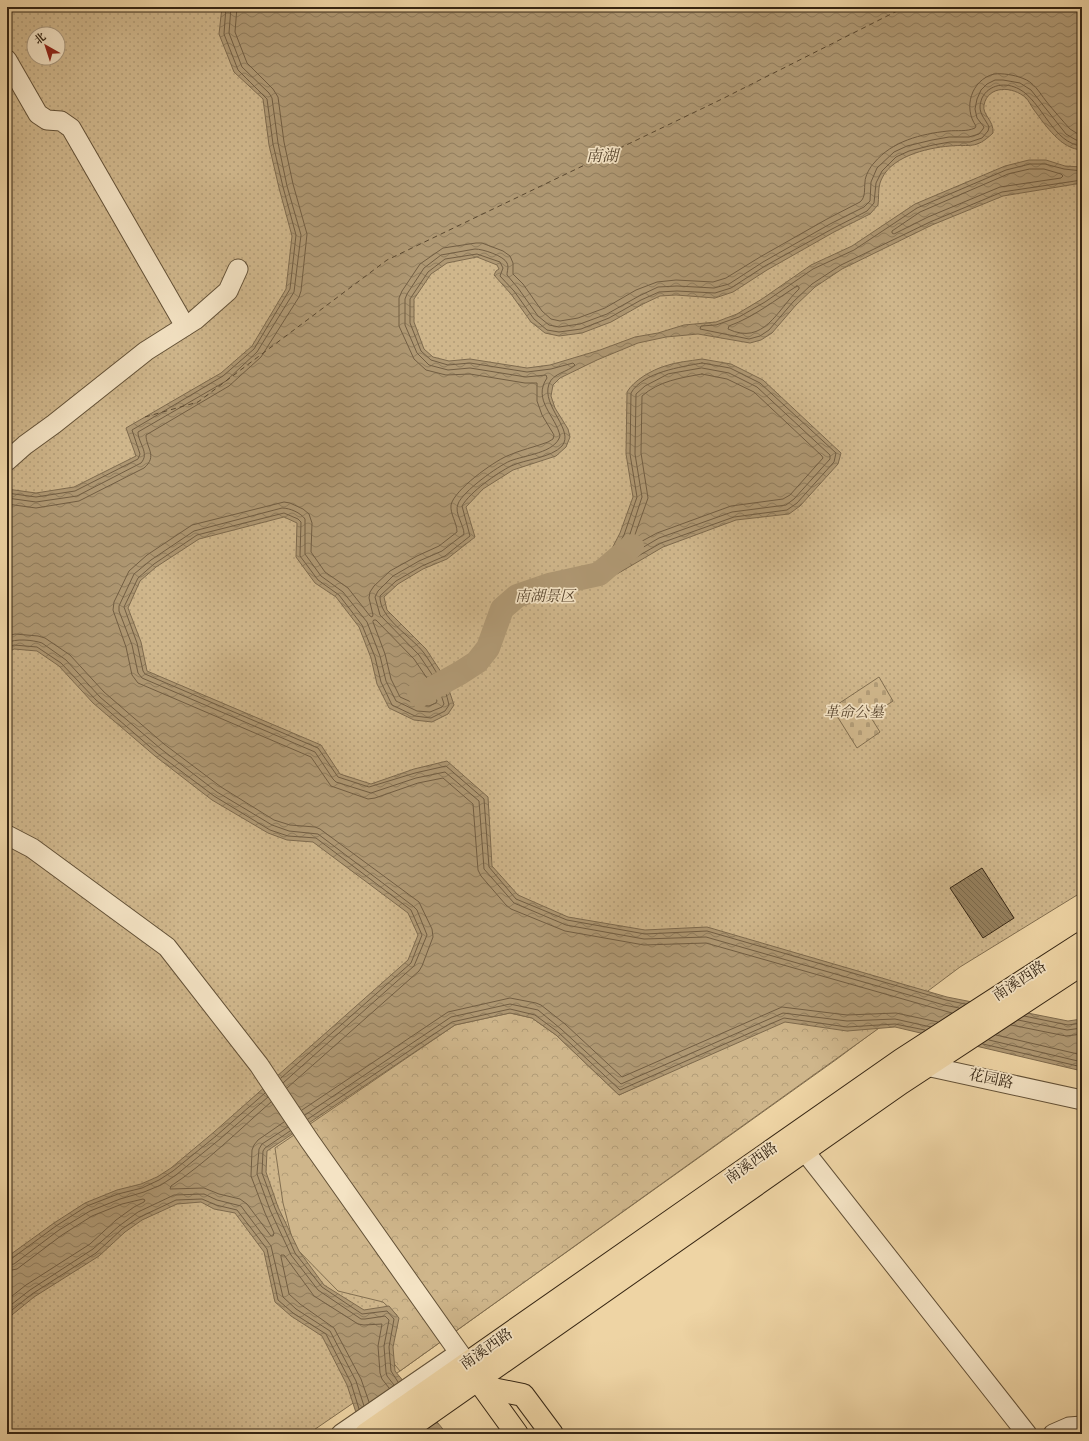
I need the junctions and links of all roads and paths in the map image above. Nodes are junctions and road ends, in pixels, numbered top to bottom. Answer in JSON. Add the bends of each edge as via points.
{"nodes":[{"id":1,"x":7,"y":60,"type":"edge"},
{"id":2,"x":238,"y":269,"type":"dead end"},
{"id":3,"x":185,"y":326,"type":"junction"},
{"id":4,"x":7,"y":461,"type":"edge"},
{"id":5,"x":7,"y":835,"type":"edge"},
{"id":6,"x":1082,"y":943,"type":"edge"},
{"id":7,"x":1082,"y":964,"type":"edge"},
{"id":8,"x":921,"y":1058,"type":"junction"},
{"id":9,"x":1082,"y":1100,"type":"edge"},
{"id":10,"x":799,"y":1143,"type":"junction"},
{"id":11,"x":472,"y":1371,"type":"junction"},
{"id":12,"x":433,"y":1399,"type":"junction"},
{"id":13,"x":1082,"y":1426,"type":"edge"},
{"id":14,"x":351,"y":1432,"type":"edge"},
{"id":15,"x":400,"y":1434,"type":"edge"},
{"id":16,"x":417,"y":1434,"type":"edge"},
{"id":17,"x":517,"y":1434,"type":"edge"},
{"id":18,"x":552,"y":1434,"type":"edge"},
{"id":19,"x":1027,"y":1434,"type":"edge"},
{"id":20,"x":1053,"y":1434,"type":"edge"}],
"edges":[{"from":1,"to":3,"type":"street","via":[[38,114],[47,120],[61,121],[71,128]]},
{"from":2,"to":3,"type":"street","via":[[228,291]]},
{"from":3,"to":4,"type":"street","via":[[146,351]]},
{"from":5,"to":11,"type":"street","via":[[32,848],[166,947],[259,1065]]},
{"from":6,"to":8,"type":"main road","name":"南溪西路","via":[[1006,992]]},
{"from":7,"to":8,"type":"main road","name":"南溪西路","via":[[1030,997]]},
{"from":8,"to":9,"type":"street","name":"花园路"},
{"from":8,"to":10,"type":"main road","name":"南溪西路"},
{"from":10,"to":11,"type":"main road","name":"南溪西路"},
{"from":10,"to":19,"type":"street"},
{"from":11,"to":12,"type":"main road","name":"南溪西路"},
{"from":11,"to":12,"type":"street"},
{"from":11,"to":17,"type":"main road"},
{"from":11,"to":18,"type":"main road","via":[[523,1394]]},
{"from":12,"to":14,"type":"main road"},
{"from":12,"to":15,"type":"main road"},
{"from":12,"to":16,"type":"street"},
{"from":13,"to":20,"type":"street","via":[[1069,1427]]}]}
